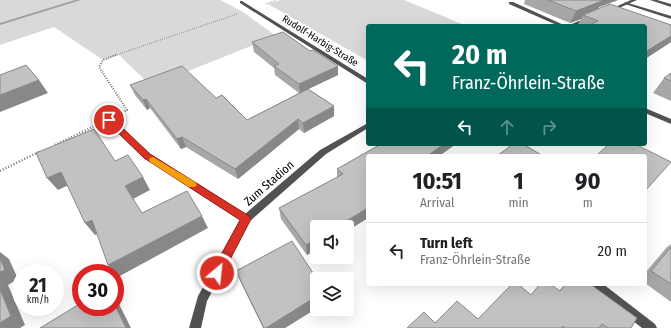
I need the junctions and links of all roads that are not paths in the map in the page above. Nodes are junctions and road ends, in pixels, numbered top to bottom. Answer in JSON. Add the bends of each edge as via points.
{"nodes":[{"id":1,"x":635,"y":0,"type":"edge"},
{"id":2,"x":652,"y":0,"type":"edge"},
{"id":3,"x":242,"y":2,"type":"dead end"},
{"id":4,"x":511,"y":3,"type":"dead end"},
{"id":5,"x":627,"y":3,"type":"junction"},
{"id":6,"x":671,"y":6,"type":"edge"},
{"id":7,"x":599,"y":15,"type":"edge"},
{"id":8,"x":592,"y":18,"type":"edge"},
{"id":9,"x":671,"y":18,"type":"edge"},
{"id":10,"x":558,"y":24,"type":"edge"},
{"id":11,"x":576,"y":24,"type":"edge"},
{"id":12,"x":366,"y":81,"type":"edge"},
{"id":13,"x":647,"y":111,"type":"edge"},
{"id":14,"x":109,"y":120,"type":"road end"},
{"id":15,"x":671,"y":122,"type":"edge"},
{"id":16,"x":366,"y":125,"type":"edge"},
{"id":17,"x":246,"y":219,"type":"junction"},
{"id":18,"x":598,"y":286,"type":"edge"},
{"id":19,"x":195,"y":328,"type":"edge"},
{"id":20,"x":651,"y":328,"type":"edge"}],
"edges":[{"from":1,"to":5,"type":"street"},
{"from":2,"to":6,"type":"street"},
{"from":3,"to":12,"type":"street","name":"Rudolf-Harbig-Straße"},
{"from":4,"to":10,"type":"street"},
{"from":5,"to":7,"type":"street"},
{"from":5,"to":9,"type":"street"},
{"from":8,"to":11,"type":"street"},
{"from":13,"to":15,"type":"street"},
{"from":14,"to":17,"type":"street","via":[[147,156]]},
{"from":16,"to":17,"type":"street","name":"Zum Stadion","via":[[324,152]]},
{"from":17,"to":19,"type":"street","name":"Zum Stadion","via":[[202,300]]},
{"from":18,"to":20,"type":"street"}]}
